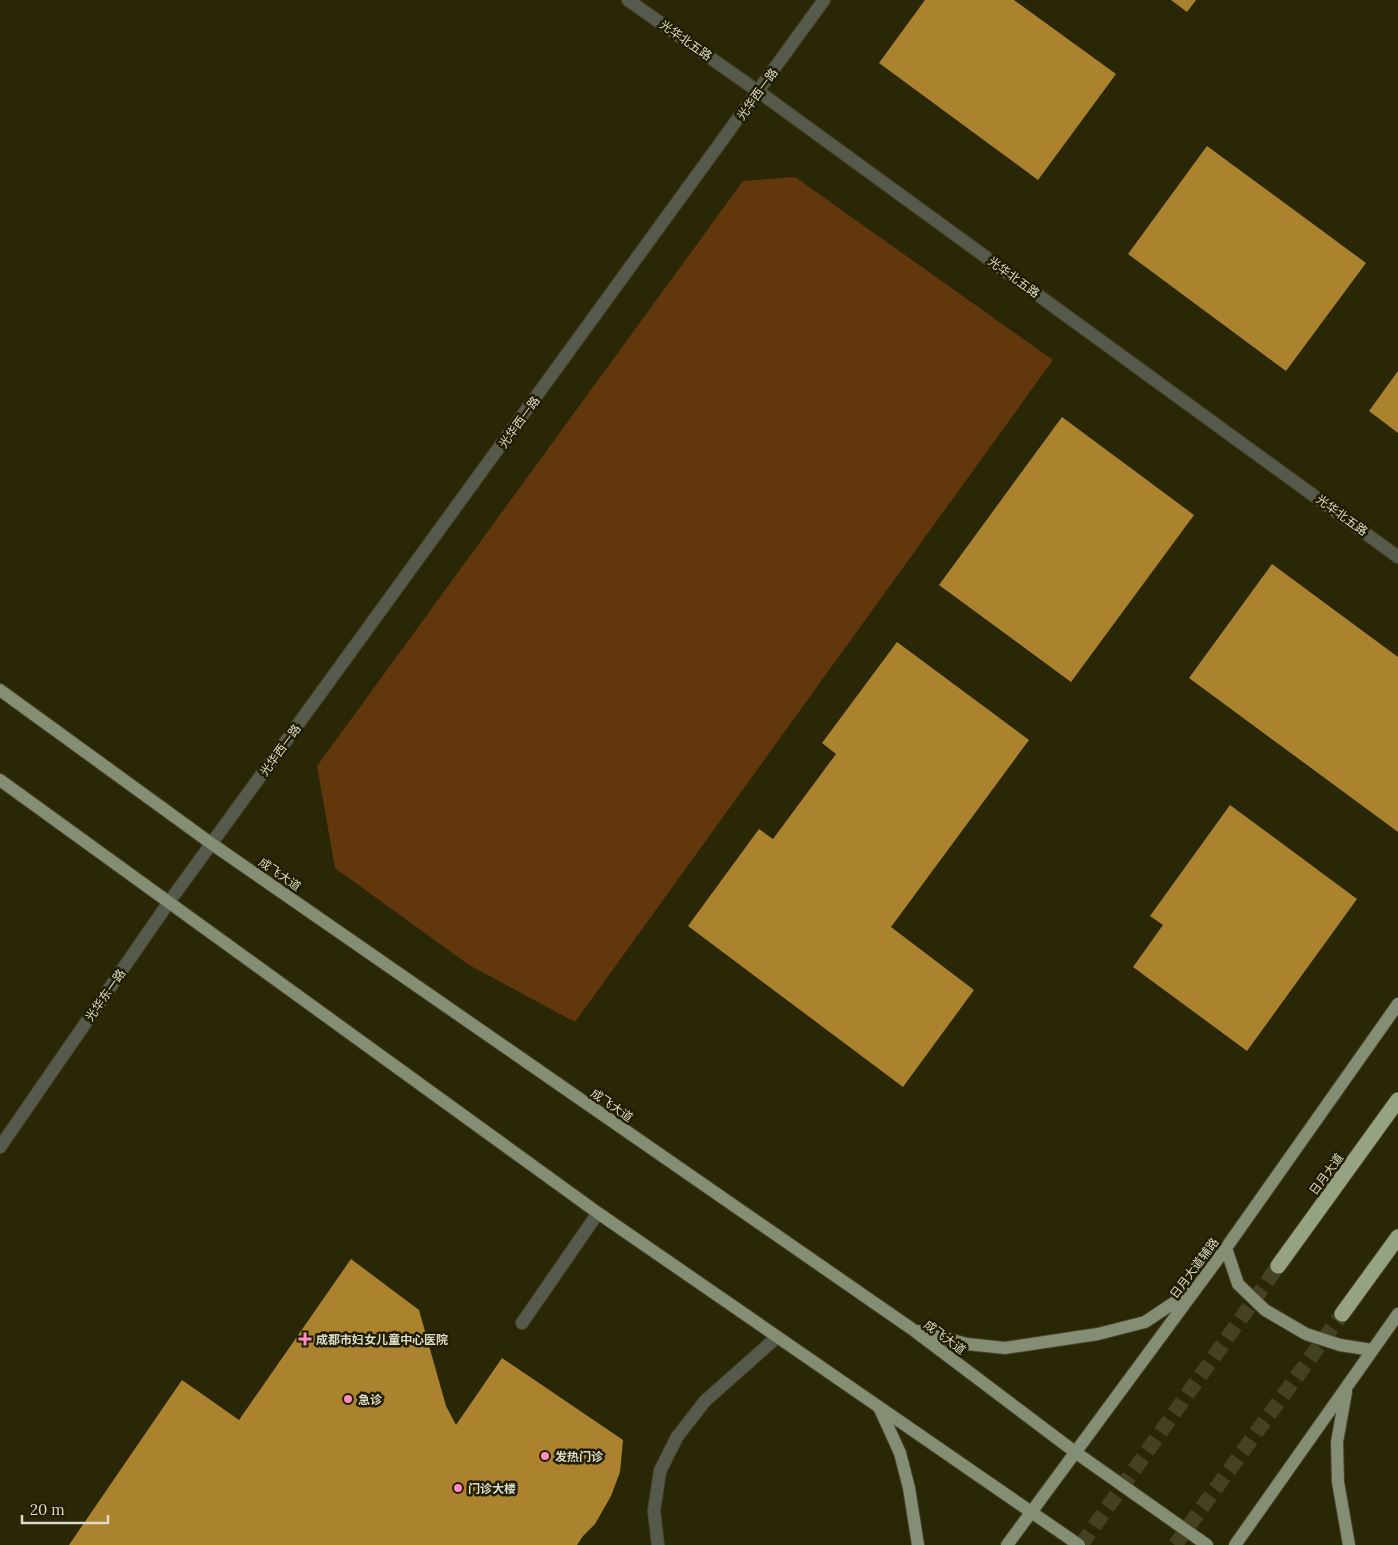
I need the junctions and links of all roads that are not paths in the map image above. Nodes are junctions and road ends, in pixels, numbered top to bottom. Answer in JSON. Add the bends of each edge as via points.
{"nodes":[{"id":1,"x":628,"y":0,"type":"edge"},
{"id":2,"x":824,"y":0,"type":"edge"},
{"id":3,"x":759,"y":92,"type":"junction"},
{"id":4,"x":1398,"y":556,"type":"edge"},
{"id":5,"x":0,"y":690,"type":"edge"},
{"id":6,"x":0,"y":780,"type":"edge"},
{"id":7,"x":212,"y":844,"type":"junction"},
{"id":8,"x":170,"y":902,"type":"junction"},
{"id":9,"x":1398,"y":1004,"type":"edge"},
{"id":10,"x":1398,"y":1100,"type":"edge"},
{"id":11,"x":0,"y":1147,"type":"edge"},
{"id":12,"x":598,"y":1213,"type":"junction"},
{"id":13,"x":1398,"y":1236,"type":"edge"},
{"id":14,"x":1226,"y":1248,"type":"junction"},
{"id":15,"x":1278,"y":1266,"type":"tunnel mouth"},
{"id":16,"x":1196,"y":1289,"type":"junction"},
{"id":17,"x":1342,"y":1314,"type":"tunnel mouth"},
{"id":18,"x":1398,"y":1314,"type":"edge"},
{"id":19,"x":522,"y":1323,"type":"dead end"},
{"id":20,"x":912,"y":1329,"type":"junction"},
{"id":21,"x":777,"y":1337,"type":"junction"},
{"id":22,"x":1372,"y":1350,"type":"junction"},
{"id":23,"x":1347,"y":1388,"type":"junction"},
{"id":24,"x":879,"y":1407,"type":"junction"},
{"id":25,"x":1075,"y":1452,"type":"junction"},
{"id":26,"x":1030,"y":1512,"type":"junction"},
{"id":27,"x":658,"y":1545,"type":"edge"},
{"id":28,"x":918,"y":1545,"type":"edge"},
{"id":29,"x":1007,"y":1545,"type":"edge"},
{"id":30,"x":1079,"y":1545,"type":"edge"},
{"id":31,"x":1207,"y":1545,"type":"edge"},
{"id":32,"x":1235,"y":1545,"type":"edge"},
{"id":33,"x":1349,"y":1545,"type":"edge"}],
"edges":[{"from":1,"to":3,"type":"street","name":"光华北五路"},
{"from":2,"to":3,"type":"street","name":"光华西一路"},
{"from":3,"to":4,"type":"street","name":"光华北五路"},
{"from":3,"to":7,"type":"street","name":"光华西一路"},
{"from":5,"to":7,"type":"main road","name":"成飞大道"},
{"from":6,"to":8,"type":"main road"},
{"from":7,"to":8,"type":"street","name":"光华东一路"},
{"from":7,"to":20,"type":"main road","name":"成飞大道"},
{"from":8,"to":11,"type":"street","name":"光华东一路"},
{"from":8,"to":12,"type":"main road"},
{"from":9,"to":14,"type":"main road","name":"日月大道辅路"},
{"from":10,"to":15,"type":"highway","name":"日月大道"},
{"from":12,"to":19,"type":"street"},
{"from":12,"to":21,"type":"main road"},
{"from":13,"to":17,"type":"highway"},
{"from":14,"to":16,"type":"main road","name":"日月大道辅路"},
{"from":14,"to":22,"type":"main road","via":[[1238,1284],[1265,1310],[1306,1334],[1340,1345]]},
{"from":16,"to":20,"type":"main road","via":[[1145,1322],[1098,1334],[1005,1348],[967,1344]]},
{"from":16,"to":25,"type":"main road","name":"日月大道辅路"},
{"from":18,"to":22,"type":"main road"},
{"from":20,"to":25,"type":"main road","name":"成飞大道"},
{"from":21,"to":24,"type":"main road"},
{"from":21,"to":27,"type":"street","via":[[705,1401],[677,1438],[660,1471],[654,1511]]},
{"from":22,"to":23,"type":"main road"},
{"from":23,"to":32,"type":"main road"},
{"from":23,"to":33,"type":"main road","via":[[1337,1442],[1338,1482]]},
{"from":24,"to":26,"type":"main road"},
{"from":24,"to":28,"type":"main road","via":[[900,1453],[910,1488]]},
{"from":25,"to":26,"type":"main road","name":"日月大道辅路"},
{"from":25,"to":31,"type":"main road","name":"成飞大道"},
{"from":26,"to":29,"type":"main road","name":"日月大道辅路"},
{"from":26,"to":30,"type":"main road"}]}
